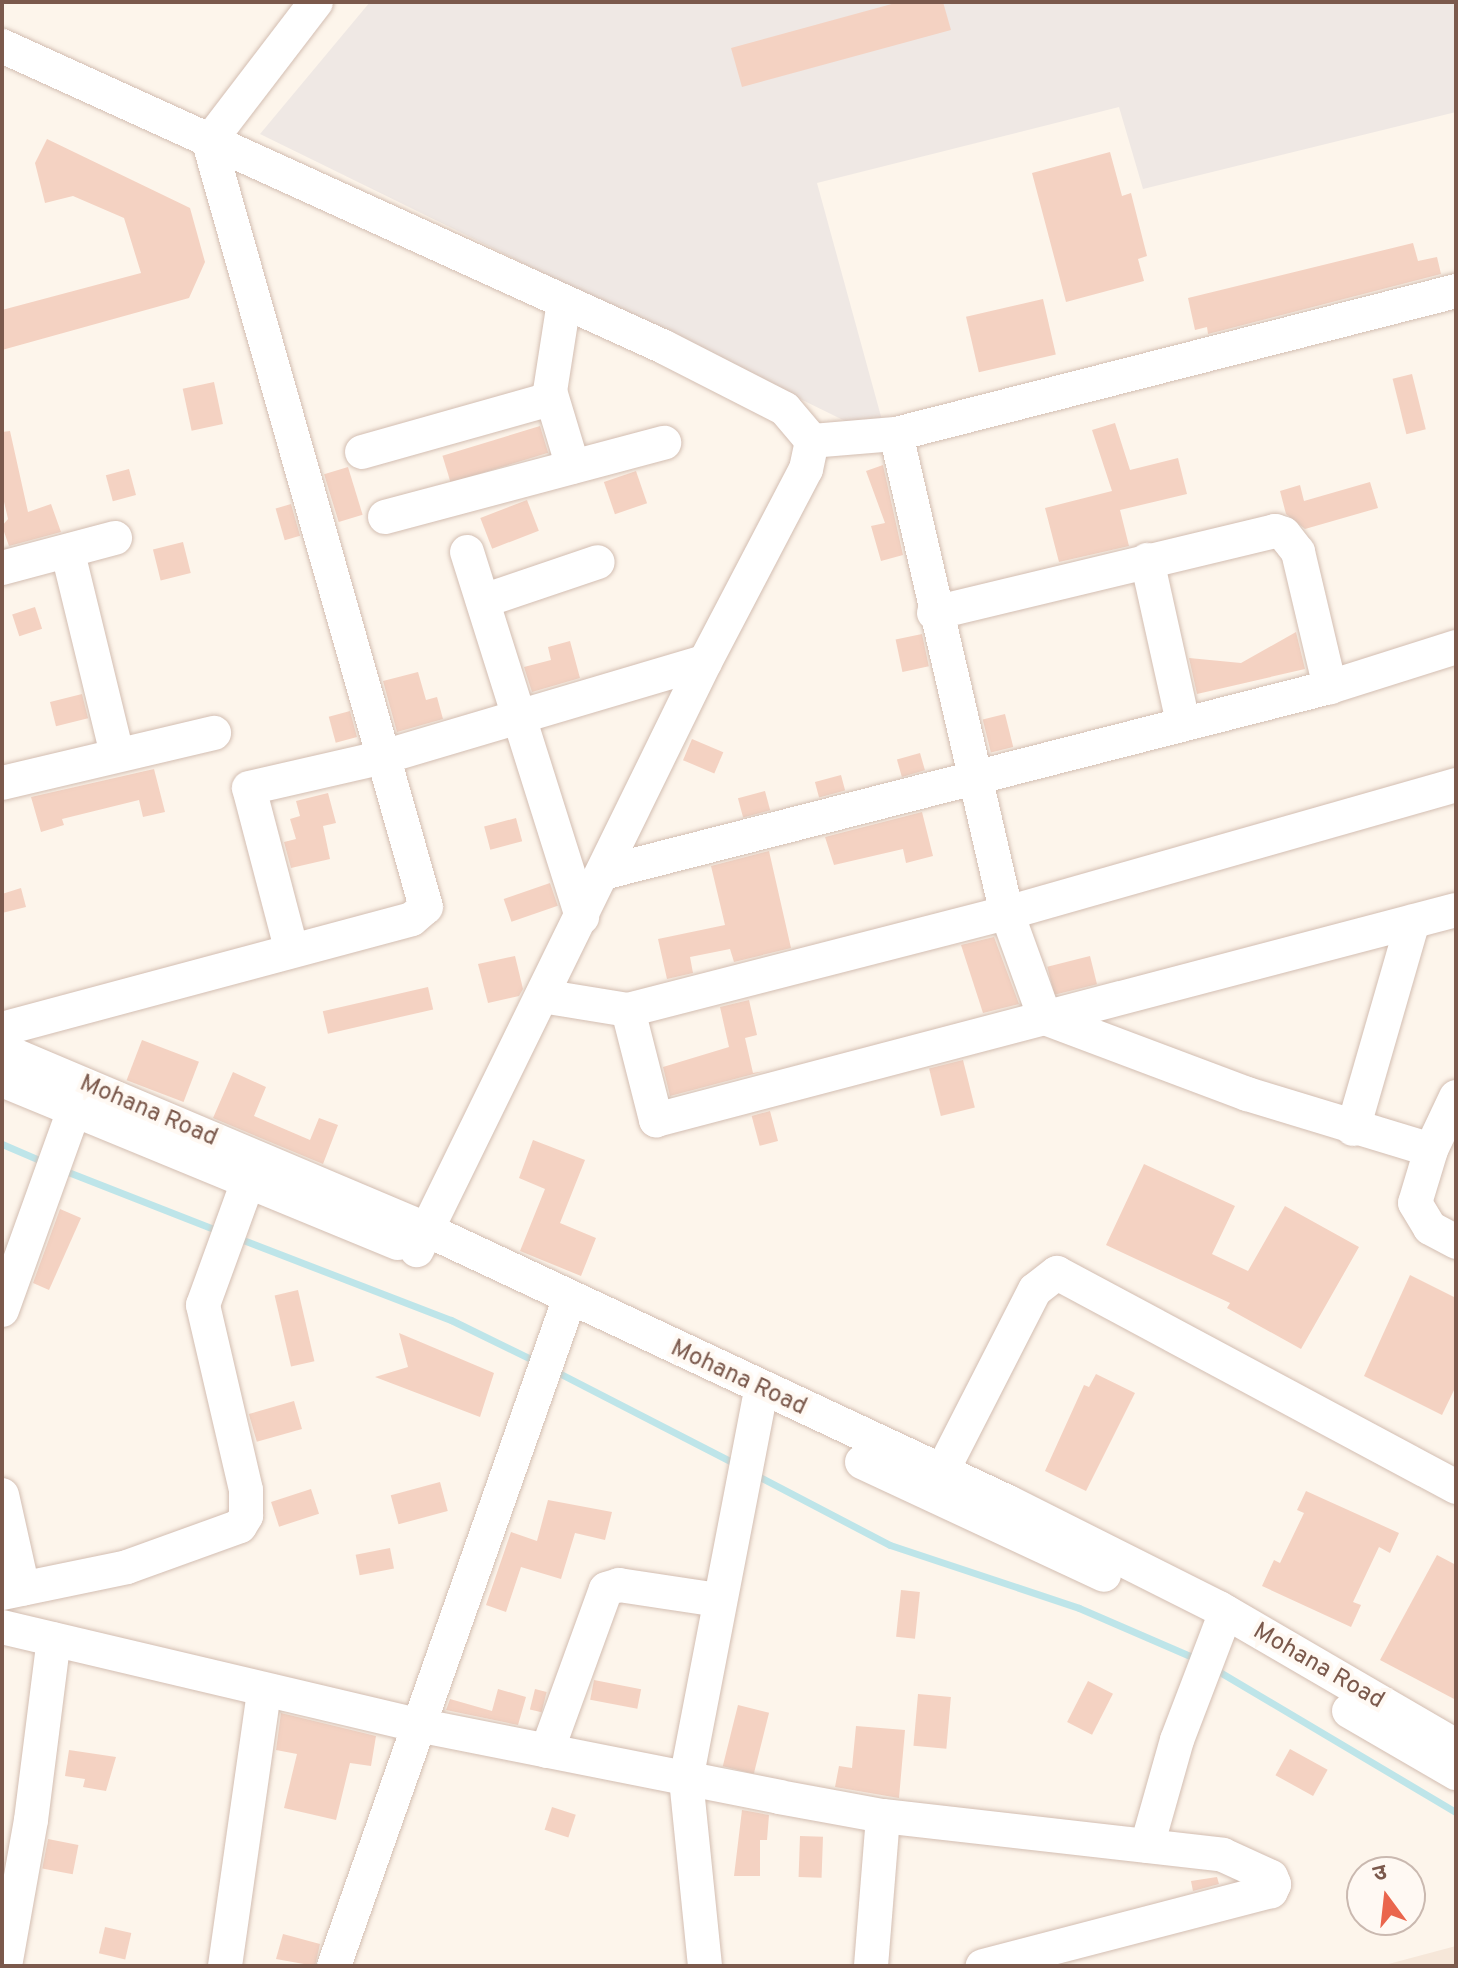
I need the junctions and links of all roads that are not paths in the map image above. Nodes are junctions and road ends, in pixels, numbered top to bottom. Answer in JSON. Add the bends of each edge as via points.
{"nodes":[{"id":1,"x":316,"y":2,"type":"edge"},
{"id":2,"x":2,"y":46,"type":"edge"},
{"id":3,"x":209,"y":142,"type":"junction"},
{"id":4,"x":1456,"y":291,"type":"edge"},
{"id":5,"x":564,"y":302,"type":"junction"},
{"id":6,"x":551,"y":399,"type":"junction"},
{"id":7,"x":896,"y":434,"type":"junction"},
{"id":8,"x":812,"y":441,"type":"junction"},
{"id":9,"x":664,"y":443,"type":"dead end"},
{"id":10,"x":362,"y":452,"type":"dead end"},
{"id":11,"x":573,"y":467,"type":"junction"},
{"id":12,"x":385,"y":517,"type":"dead end"},
{"id":13,"x":115,"y":538,"type":"dead end"},
{"id":14,"x":467,"y":552,"type":"dead end"},
{"id":15,"x":68,"y":553,"type":"junction"},
{"id":16,"x":1147,"y":560,"type":"junction"},
{"id":17,"x":598,"y":562,"type":"dead end"},
{"id":18,"x":2,"y":568,"type":"edge"},
{"id":19,"x":483,"y":601,"type":"junction"},
{"id":20,"x":934,"y":613,"type":"junction"},
{"id":21,"x":1456,"y":647,"type":"edge"},
{"id":22,"x":705,"y":662,"type":"junction"},
{"id":23,"x":1330,"y":687,"type":"junction"},
{"id":24,"x":519,"y":719,"type":"junction"},
{"id":25,"x":1183,"y":723,"type":"junction"},
{"id":26,"x":214,"y":733,"type":"dead end"},
{"id":27,"x":117,"y":754,"type":"junction"},
{"id":28,"x":380,"y":758,"type":"junction"},
{"id":29,"x":973,"y":778,"type":"junction"},
{"id":30,"x":2,"y":783,"type":"edge"},
{"id":31,"x":1456,"y":785,"type":"edge"},
{"id":32,"x":603,"y":873,"type":"junction"},
{"id":33,"x":1456,"y":910,"type":"edge"},
{"id":34,"x":1007,"y":913,"type":"junction"},
{"id":35,"x":582,"y":917,"type":"junction"},
{"id":36,"x":1413,"y":921,"type":"junction"},
{"id":37,"x":291,"y":948,"type":"junction"},
{"id":38,"x":542,"y":996,"type":"junction"},
{"id":39,"x":628,"y":1010,"type":"junction"},
{"id":40,"x":1045,"y":1018,"type":"junction"},
{"id":41,"x":2,"y":1029,"type":"edge"},
{"id":42,"x":2,"y":1050,"type":"edge"},
{"id":43,"x":2,"y":1080,"type":"edge"},
{"id":44,"x":79,"y":1097,"type":"junction"},
{"id":45,"x":1456,"y":1097,"type":"edge"},
{"id":46,"x":1353,"y":1129,"type":"junction"},
{"id":47,"x":1431,"y":1150,"type":"junction"},
{"id":48,"x":247,"y":1184,"type":"junction"},
{"id":49,"x":421,"y":1240,"type":"junction"},
{"id":50,"x":1456,"y":1242,"type":"edge"},
{"id":51,"x":2,"y":1310,"type":"edge"},
{"id":52,"x":561,"y":1323,"type":"junction"},
{"id":53,"x":759,"y":1401,"type":"junction"},
{"id":54,"x":1452,"y":1477,"type":"edge"},
{"id":55,"x":936,"y":1482,"type":"junction"},
{"id":56,"x":2,"y":1495,"type":"edge"},
{"id":57,"x":12,"y":1591,"type":"edge"},
{"id":58,"x":718,"y":1600,"type":"junction"},
{"id":59,"x":2,"y":1627,"type":"edge"},
{"id":60,"x":54,"y":1639,"type":"junction"},
{"id":61,"x":1214,"y":1642,"type":"junction"},
{"id":62,"x":264,"y":1691,"type":"junction"},
{"id":63,"x":417,"y":1725,"type":"junction"},
{"id":64,"x":1456,"y":1746,"type":"edge"},
{"id":65,"x":547,"y":1751,"type":"junction"},
{"id":66,"x":1456,"y":1773,"type":"edge"},
{"id":67,"x":686,"y":1780,"type":"junction"},
{"id":68,"x":883,"y":1816,"type":"junction"},
{"id":69,"x":1147,"y":1846,"type":"junction"},
{"id":70,"x":5,"y":1966,"type":"edge"},
{"id":71,"x":225,"y":1966,"type":"edge"},
{"id":72,"x":334,"y":1966,"type":"edge"},
{"id":73,"x":705,"y":1966,"type":"edge"},
{"id":74,"x":871,"y":1966,"type":"edge"},
{"id":75,"x":983,"y":1966,"type":"edge"}],
"edges":[{"from":1,"to":3,"type":"street"},
{"from":2,"to":3,"type":"street"},
{"from":3,"to":5,"type":"street"},
{"from":3,"to":28,"type":"street"},
{"from":4,"to":7,"type":"street"},
{"from":5,"to":6,"type":"street"},
{"from":5,"to":8,"type":"street","via":[[785,409]]},
{"from":6,"to":10,"type":"street"},
{"from":6,"to":11,"type":"street"},
{"from":7,"to":8,"type":"street"},
{"from":7,"to":20,"type":"street"},
{"from":8,"to":22,"type":"street","via":[[806,469]]},
{"from":9,"to":11,"type":"street"},
{"from":11,"to":12,"type":"street"},
{"from":13,"to":15,"type":"street"},
{"from":14,"to":19,"type":"street"},
{"from":15,"to":18,"type":"street"},
{"from":15,"to":27,"type":"street"},
{"from":16,"to":20,"type":"street"},
{"from":16,"to":23,"type":"street","via":[[1265,532],[1284,534],[1298,552]]},
{"from":16,"to":25,"type":"street"},
{"from":17,"to":19,"type":"street"},
{"from":19,"to":24,"type":"street"},
{"from":20,"to":29,"type":"street"},
{"from":21,"to":23,"type":"street"},
{"from":22,"to":24,"type":"street"},
{"from":22,"to":32,"type":"street"},
{"from":23,"to":25,"type":"street"},
{"from":24,"to":28,"type":"street"},
{"from":24,"to":35,"type":"street"},
{"from":25,"to":29,"type":"street"},
{"from":26,"to":27,"type":"street"},
{"from":27,"to":30,"type":"street"},
{"from":28,"to":37,"type":"street","via":[[424,891],[424,913]]},
{"from":28,"to":37,"type":"street","via":[[249,788]]},
{"from":29,"to":32,"type":"street"},
{"from":29,"to":34,"type":"street"},
{"from":31,"to":34,"type":"street"},
{"from":32,"to":35,"type":"street"},
{"from":33,"to":36,"type":"street"},
{"from":34,"to":39,"type":"street"},
{"from":34,"to":40,"type":"street"},
{"from":35,"to":38,"type":"street"},
{"from":36,"to":40,"type":"street"},
{"from":36,"to":46,"type":"street"},
{"from":37,"to":41,"type":"street"},
{"from":38,"to":39,"type":"street"},
{"from":38,"to":49,"type":"street"},
{"from":39,"to":40,"type":"street","via":[[656,1120]]},
{"from":40,"to":46,"type":"street"},
{"from":42,"to":44,"type":"street","name":"Mohana Road"},
{"from":43,"to":44,"type":"street","name":"Mohana Road"},
{"from":44,"to":48,"type":"street","name":"Mohana Road"},
{"from":44,"to":49,"type":"street","name":"Mohana Road"},
{"from":44,"to":51,"type":"street"},
{"from":45,"to":47,"type":"street"},
{"from":46,"to":47,"type":"street"},
{"from":47,"to":50,"type":"street","via":[[1418,1189],[1418,1212],[1430,1228]]},
{"from":48,"to":49,"type":"street","name":"Mohana Road"},
{"from":48,"to":57,"type":"street","via":[[203,1305],[246,1490],[246,1516],[240,1526],[127,1567]]},
{"from":49,"to":52,"type":"street","name":"Mohana Road"},
{"from":52,"to":53,"type":"street","name":"Mohana Road"},
{"from":52,"to":63,"type":"street"},
{"from":53,"to":55,"type":"street","name":"Mohana Road"},
{"from":53,"to":58,"type":"street"},
{"from":54,"to":55,"type":"street","via":[[1057,1273],[1035,1290]]},
{"from":55,"to":61,"type":"street","name":"Mohana Road"},
{"from":56,"to":57,"type":"street"},
{"from":58,"to":65,"type":"street","via":[[619,1585],[606,1589]]},
{"from":58,"to":67,"type":"street"},
{"from":59,"to":60,"type":"street"},
{"from":60,"to":62,"type":"street"},
{"from":60,"to":70,"type":"street","via":[[31,1820]]},
{"from":61,"to":64,"type":"street","name":"Mohana Road"},
{"from":61,"to":66,"type":"street","name":"Mohana Road"},
{"from":61,"to":69,"type":"street"},
{"from":62,"to":63,"type":"street"},
{"from":62,"to":71,"type":"street"},
{"from":63,"to":65,"type":"street"},
{"from":63,"to":72,"type":"street"},
{"from":65,"to":67,"type":"street"},
{"from":67,"to":68,"type":"street"},
{"from":67,"to":73,"type":"street"},
{"from":68,"to":69,"type":"street"},
{"from":68,"to":74,"type":"street"},
{"from":69,"to":75,"type":"street","via":[[1231,1857],[1271,1877],[1274,1888]]}]}
